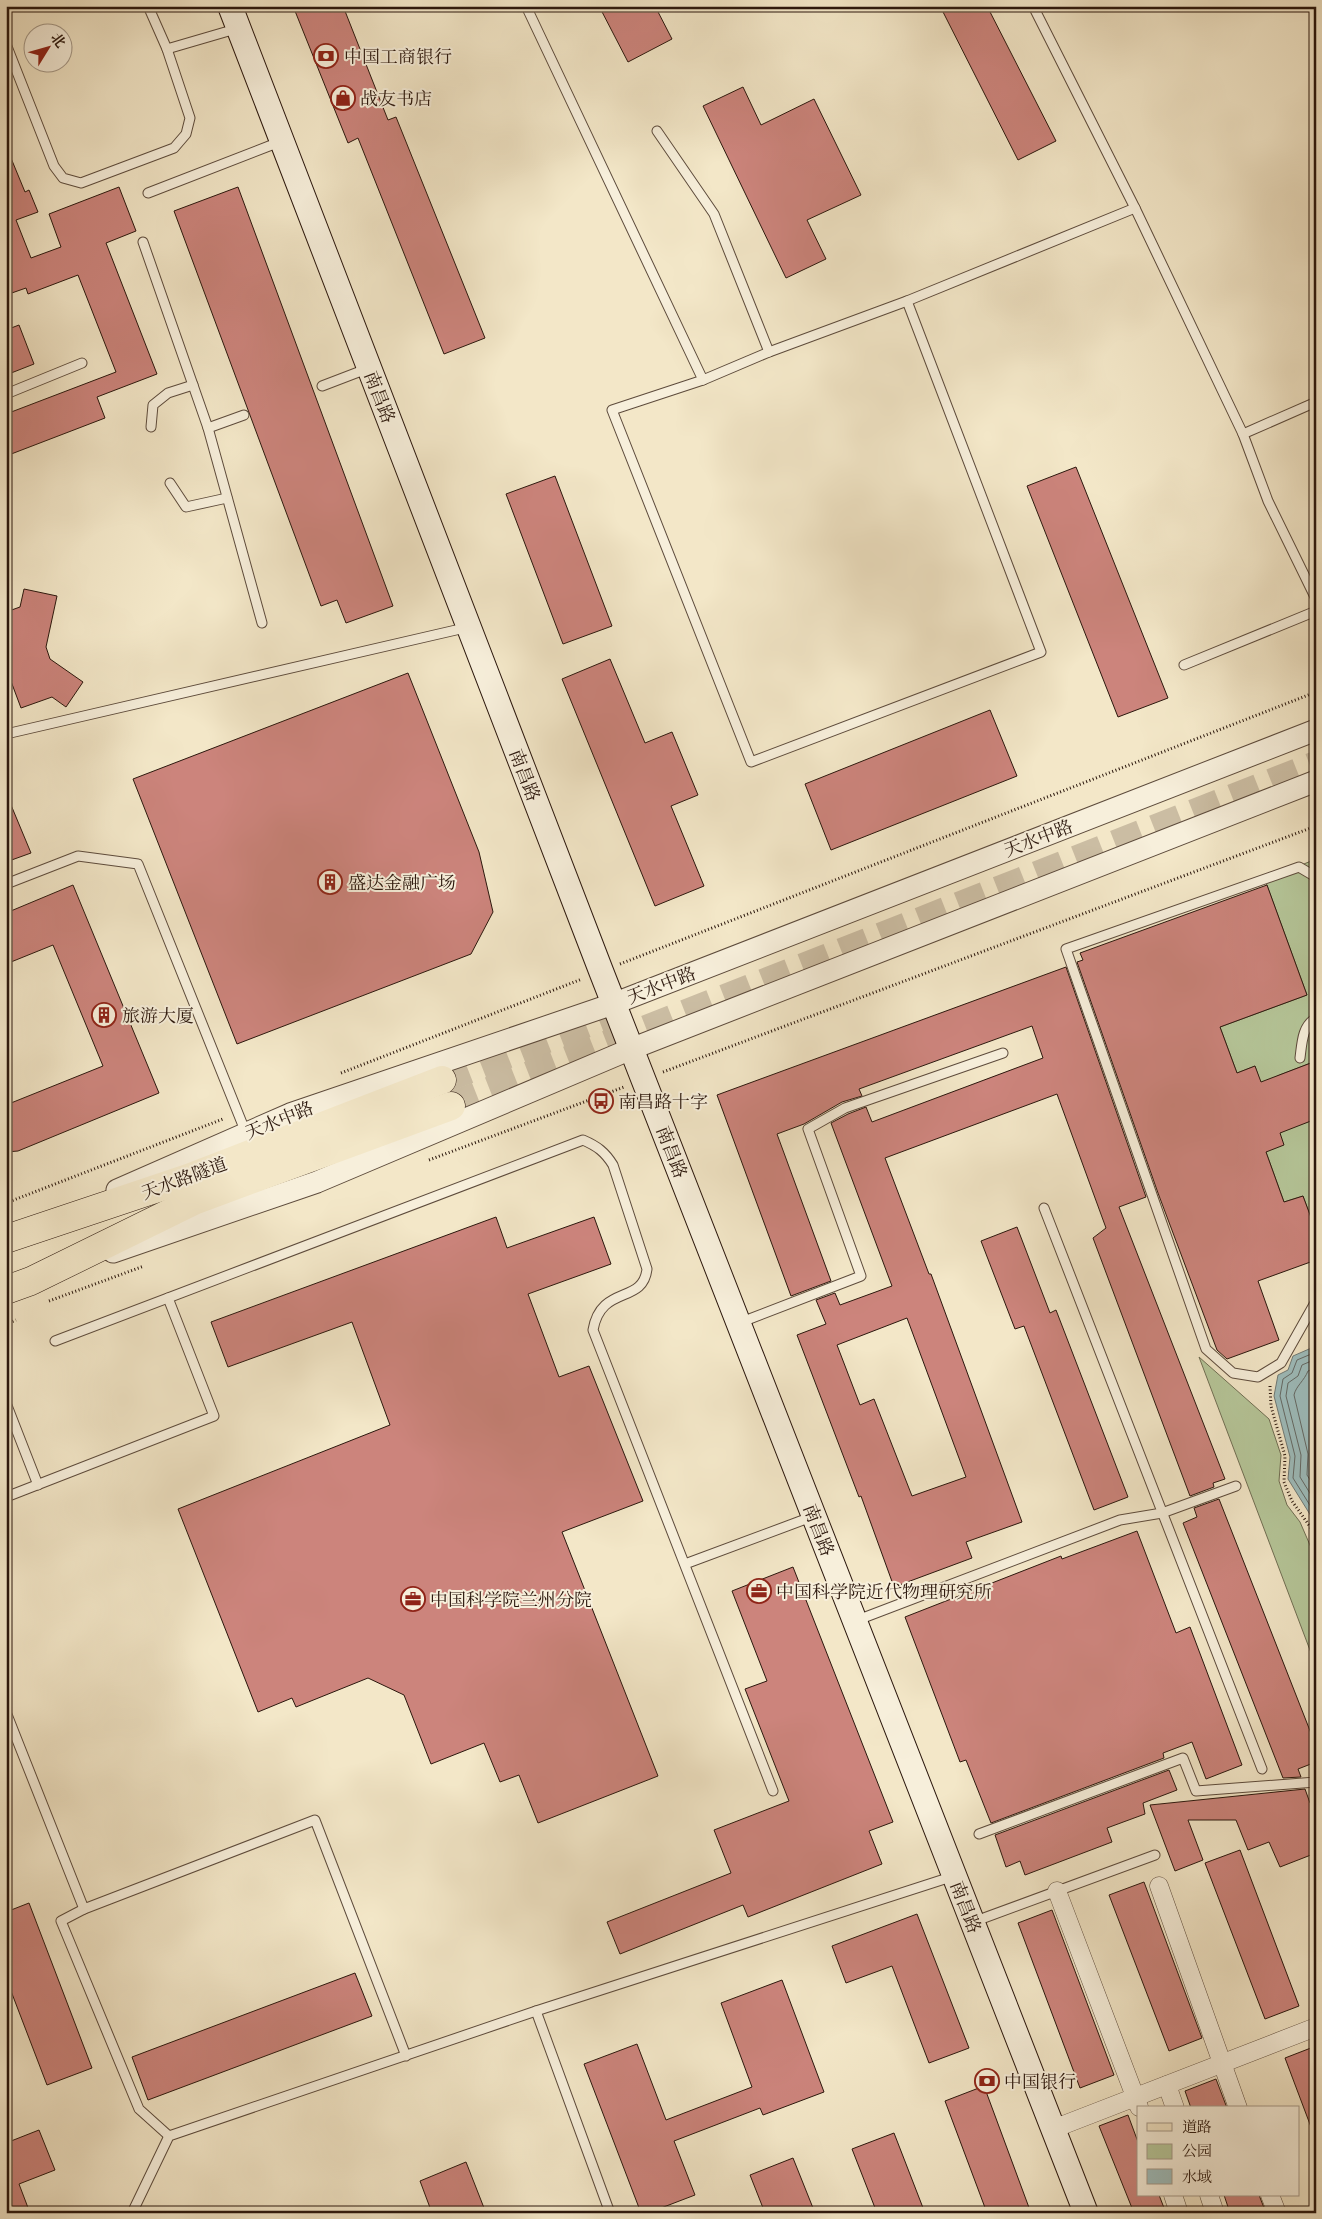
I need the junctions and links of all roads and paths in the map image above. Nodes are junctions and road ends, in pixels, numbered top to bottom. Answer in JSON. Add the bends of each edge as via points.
{"nodes":[{"id":1,"x":148,"y":6,"type":"edge"},
{"id":2,"x":230,"y":6,"type":"edge"},
{"id":3,"x":526,"y":6,"type":"edge"},
{"id":4,"x":1033,"y":6,"type":"edge"},
{"id":5,"x":239,"y":28,"type":"junction"},
{"id":6,"x":6,"y":44,"type":"edge"},
{"id":7,"x":167,"y":49,"type":"junction"},
{"id":8,"x":657,"y":131,"type":"dead end"},
{"id":9,"x":282,"y":141,"type":"junction"},
{"id":10,"x":148,"y":193,"type":"dead end"},
{"id":11,"x":1135,"y":208,"type":"junction"},
{"id":12,"x":143,"y":242,"type":"dead end"},
{"id":13,"x":907,"y":301,"type":"junction"},
{"id":14,"x":769,"y":352,"type":"junction"},
{"id":15,"x":82,"y":363,"type":"dead end"},
{"id":16,"x":369,"y":368,"type":"junction"},
{"id":17,"x":703,"y":380,"type":"junction"},
{"id":18,"x":193,"y":386,"type":"junction"},
{"id":19,"x":322,"y":386,"type":"dead end"},
{"id":20,"x":6,"y":394,"type":"edge"},
{"id":21,"x":1316,"y":402,"type":"edge"},
{"id":22,"x":244,"y":415,"type":"dead end"},
{"id":23,"x":151,"y":427,"type":"dead end"},
{"id":24,"x":208,"y":428,"type":"junction"},
{"id":25,"x":1243,"y":434,"type":"junction"},
{"id":26,"x":170,"y":483,"type":"dead end"},
{"id":27,"x":227,"y":498,"type":"junction"},
{"id":28,"x":1316,"y":599,"type":"edge"},
{"id":29,"x":1316,"y":611,"type":"edge"},
{"id":30,"x":262,"y":623,"type":"dead end"},
{"id":31,"x":469,"y":627,"type":"junction"},
{"id":32,"x":1184,"y":665,"type":"dead end"},
{"id":33,"x":1316,"y":692,"type":"edge"},
{"id":34,"x":1316,"y":730,"type":"edge"},
{"id":35,"x":6,"y":734,"type":"edge"},
{"id":36,"x":1316,"y":781,"type":"edge"},
{"id":37,"x":1316,"y":877,"type":"edge"},
{"id":38,"x":6,"y":884,"type":"edge"},
{"id":39,"x":601,"y":971,"type":"junction"},
{"id":40,"x":613,"y":1004,"type":"junction"},
{"id":41,"x":1316,"y":1018,"type":"edge"},
{"id":42,"x":631,"y":1049,"type":"junction"},
{"id":43,"x":1003,"y":1053,"type":"dead end"},
{"id":44,"x":1300,"y":1058,"type":"dead end"},
{"id":45,"x":331,"y":1076,"type":"dead end"},
{"id":46,"x":442,"y":1080,"type":"tunnel mouth"},
{"id":47,"x":451,"y":1106,"type":"tunnel mouth"},
{"id":48,"x":238,"y":1112,"type":"junction"},
{"id":49,"x":246,"y":1133,"type":"junction"},
{"id":50,"x":6,"y":1203,"type":"edge"},
{"id":51,"x":1044,"y":1208,"type":"dead end"},
{"id":52,"x":8,"y":1238,"type":"edge"},
{"id":53,"x":18,"y":1286,"type":"edge"},
{"id":54,"x":168,"y":1298,"type":"junction"},
{"id":55,"x":1316,"y":1301,"type":"edge"},
{"id":56,"x":16,"y":1320,"type":"dead end"},
{"id":57,"x":738,"y":1323,"type":"junction"},
{"id":58,"x":6,"y":1324,"type":"edge"},
{"id":59,"x":54,"y":1341,"type":"dead end"},
{"id":60,"x":1269,"y":1370,"type":"junction"},
{"id":61,"x":6,"y":1403,"type":"edge"},
{"id":62,"x":38,"y":1485,"type":"junction"},
{"id":63,"x":1236,"y":1486,"type":"dead end"},
{"id":64,"x":6,"y":1497,"type":"edge"},
{"id":65,"x":1162,"y":1513,"type":"junction"},
{"id":66,"x":814,"y":1516,"type":"junction"},
{"id":67,"x":1316,"y":1535,"type":"edge"},
{"id":68,"x":685,"y":1564,"type":"junction"},
{"id":69,"x":855,"y":1621,"type":"junction"},
{"id":70,"x":6,"y":1712,"type":"edge"},
{"id":71,"x":1262,"y":1769,"type":"dead end"},
{"id":72,"x":1316,"y":1782,"type":"edge"},
{"id":73,"x":773,"y":1791,"type":"dead end"},
{"id":74,"x":979,"y":1834,"type":"dead end"},
{"id":75,"x":1155,"y":1855,"type":"dead end"},
{"id":76,"x":954,"y":1876,"type":"junction"},
{"id":77,"x":1159,"y":1886,"type":"dead end"},
{"id":78,"x":1057,"y":1891,"type":"junction"},
{"id":79,"x":84,"y":1909,"type":"junction"},
{"id":80,"x":972,"y":1922,"type":"junction"},
{"id":81,"x":536,"y":2011,"type":"junction"},
{"id":82,"x":1316,"y":2027,"type":"edge"},
{"id":83,"x":406,"y":2056,"type":"junction"},
{"id":84,"x":1222,"y":2063,"type":"junction"},
{"id":85,"x":1167,"y":2085,"type":"junction"},
{"id":86,"x":1137,"y":2102,"type":"edge"},
{"id":87,"x":1174,"y":2106,"type":"edge"},
{"id":88,"x":1237,"y":2106,"type":"edge"},
{"id":89,"x":1053,"y":2129,"type":"junction"},
{"id":90,"x":169,"y":2136,"type":"junction"},
{"id":91,"x":1173,"y":2196,"type":"edge"},
{"id":92,"x":1209,"y":2196,"type":"edge"},
{"id":93,"x":1270,"y":2196,"type":"edge"},
{"id":94,"x":132,"y":2213,"type":"edge"},
{"id":95,"x":610,"y":2213,"type":"edge"},
{"id":96,"x":1086,"y":2213,"type":"edge"},
{"id":97,"x":1179,"y":2213,"type":"edge"},
{"id":98,"x":1215,"y":2213,"type":"edge"},
{"id":99,"x":1277,"y":2213,"type":"edge"}],
"edges":[{"from":1,"to":7,"type":"lane"},
{"from":2,"to":5,"type":"main road","name":"南昌路"},
{"from":3,"to":17,"type":"lane"},
{"from":4,"to":11,"type":"lane"},
{"from":5,"to":7,"type":"lane"},
{"from":5,"to":9,"type":"main road","name":"南昌路"},
{"from":6,"to":7,"type":"lane","via":[[54,166],[64,178],[81,183],[174,148],[186,134],[190,118]]},
{"from":8,"to":14,"type":"lane","via":[[714,214]]},
{"from":9,"to":10,"type":"lane"},
{"from":9,"to":16,"type":"main road","name":"南昌路"},
{"from":11,"to":13,"type":"lane"},
{"from":11,"to":25,"type":"lane"},
{"from":12,"to":18,"type":"lane"},
{"from":13,"to":14,"type":"lane"},
{"from":13,"to":17,"type":"lane","via":[[1040,652],[751,762],[612,410]]},
{"from":14,"to":17,"type":"lane"},
{"from":15,"to":20,"type":"lane"},
{"from":16,"to":19,"type":"lane"},
{"from":16,"to":31,"type":"main road","name":"南昌路"},
{"from":18,"to":23,"type":"lane","via":[[168,393],[153,405]]},
{"from":18,"to":24,"type":"lane"},
{"from":21,"to":25,"type":"lane"},
{"from":22,"to":24,"type":"lane"},
{"from":24,"to":27,"type":"lane"},
{"from":25,"to":28,"type":"lane","via":[[1268,501]]},
{"from":26,"to":27,"type":"lane","via":[[186,507]]},
{"from":27,"to":30,"type":"lane"},
{"from":29,"to":32,"type":"lane"},
{"from":31,"to":35,"type":"lane"},
{"from":31,"to":39,"type":"main road","name":"南昌路"},
{"from":33,"to":39,"type":"path"},
{"from":34,"to":40,"type":"street","name":"天水中路"},
{"from":36,"to":42,"type":"street"},
{"from":37,"to":60,"type":"lane","via":[[1299,867],[1066,949],[1206,1349],[1233,1373],[1258,1377]]},
{"from":38,"to":48,"type":"lane","via":[[78,856],[138,864]]},
{"from":39,"to":40,"type":"main road","name":"南昌路"},
{"from":39,"to":45,"type":"path"},
{"from":40,"to":42,"type":"main road","name":"南昌路"},
{"from":40,"to":49,"type":"street","name":"天水中路","via":[[290,1114]]},
{"from":41,"to":44,"type":"lane","via":[[1309,1022],[1303,1035]]},
{"from":42,"to":53,"type":"street","via":[[317,1182]]},
{"from":42,"to":57,"type":"main road","name":"南昌路"},
{"from":43,"to":57,"type":"lane","via":[[845,1108],[808,1129],[861,1276]]},
{"from":46,"to":52,"type":"main road","name":"天水路隧道","via":[[188,1178]]},
{"from":47,"to":53,"type":"main road","name":"天水路隧道","via":[[196,1200]]},
{"from":48,"to":49,"type":"lane"},
{"from":48,"to":50,"type":"path"},
{"from":49,"to":52,"type":"street","name":"天水中路"},
{"from":51,"to":65,"type":"lane"},
{"from":54,"to":59,"type":"lane"},
{"from":54,"to":62,"type":"lane","via":[[214,1416]]},
{"from":54,"to":68,"type":"lane","via":[[583,1140],[595,1145],[613,1165],[647,1269],[638,1288],[614,1298],[599,1311],[593,1330]]},
{"from":55,"to":60,"type":"lane","via":[[1281,1363]]},
{"from":56,"to":58,"type":"path"},
{"from":57,"to":66,"type":"main road","name":"南昌路"},
{"from":60,"to":67,"type":"path","via":[[1271,1406],[1285,1456],[1284,1482],[1292,1501]]},
{"from":61,"to":62,"type":"lane"},
{"from":62,"to":64,"type":"lane"},
{"from":63,"to":65,"type":"lane"},
{"from":65,"to":69,"type":"lane","via":[[1120,1520]]},
{"from":65,"to":71,"type":"lane"},
{"from":66,"to":68,"type":"lane"},
{"from":66,"to":69,"type":"main road","name":"南昌路"},
{"from":68,"to":73,"type":"lane"},
{"from":69,"to":76,"type":"main road","name":"南昌路"},
{"from":70,"to":79,"type":"lane"},
{"from":72,"to":74,"type":"lane","via":[[1196,1791],[1183,1758]]},
{"from":75,"to":78,"type":"lane"},
{"from":76,"to":80,"type":"main road","name":"南昌路"},
{"from":76,"to":81,"type":"lane"},
{"from":77,"to":84,"type":"street"},
{"from":78,"to":80,"type":"lane"},
{"from":78,"to":86,"type":"street"},
{"from":79,"to":83,"type":"lane","via":[[315,1820]]},
{"from":79,"to":90,"type":"lane","via":[[61,1921],[139,2109]]},
{"from":80,"to":89,"type":"main road","name":"南昌路"},
{"from":81,"to":83,"type":"lane"},
{"from":81,"to":95,"type":"lane"},
{"from":82,"to":84,"type":"street"},
{"from":83,"to":90,"type":"lane"},
{"from":84,"to":85,"type":"street"},
{"from":84,"to":88,"type":"street"},
{"from":85,"to":86,"type":"street"},
{"from":85,"to":87,"type":"street"},
{"from":86,"to":89,"type":"street"},
{"from":89,"to":96,"type":"main road","name":"南昌路"},
{"from":90,"to":94,"type":"lane"},
{"from":91,"to":97,"type":"street"},
{"from":92,"to":98,"type":"street"},
{"from":93,"to":99,"type":"street"}]}
